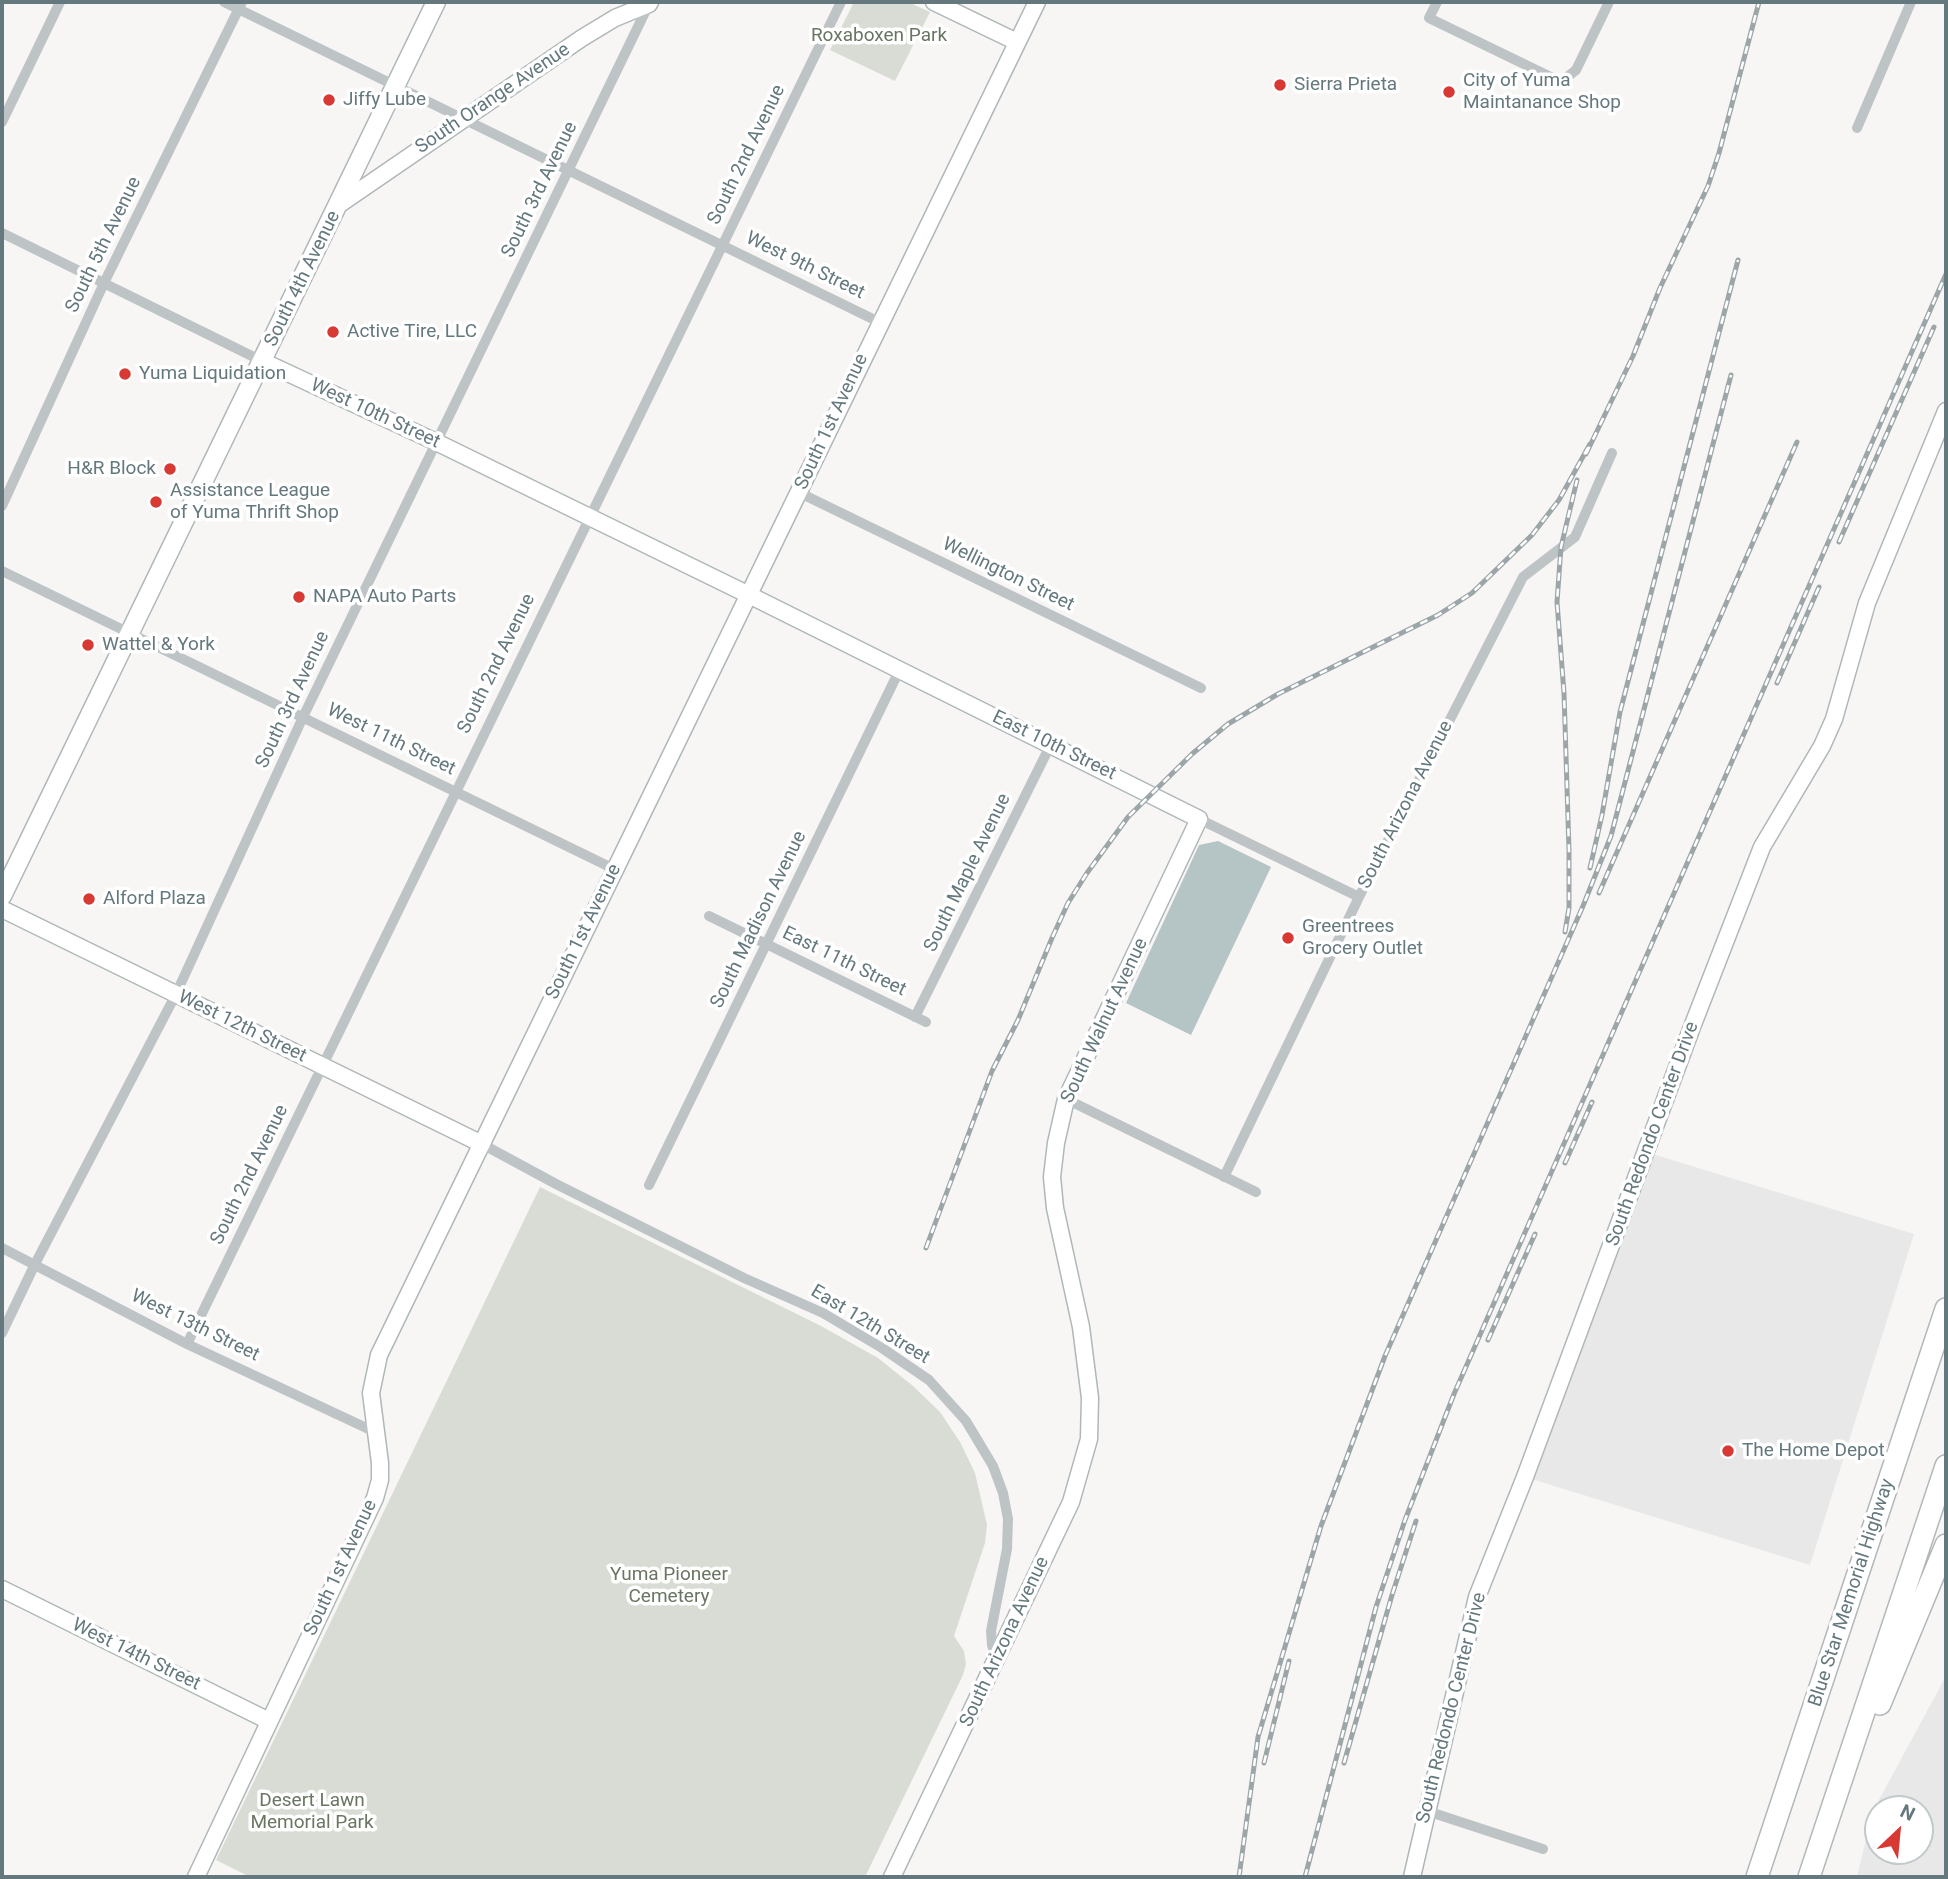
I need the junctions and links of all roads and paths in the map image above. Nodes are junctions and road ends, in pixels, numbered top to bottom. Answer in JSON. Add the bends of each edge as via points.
{"nodes":[{"id":1,"x":60,"y":2,"type":"edge"},
{"id":2,"x":224,"y":2,"type":"edge"},
{"id":3,"x":436,"y":2,"type":"edge"},
{"id":4,"x":841,"y":2,"type":"edge"},
{"id":5,"x":934,"y":2,"type":"edge"},
{"id":6,"x":1037,"y":2,"type":"edge"},
{"id":7,"x":1437,"y":2,"type":"edge"},
{"id":8,"x":1609,"y":2,"type":"edge"},
{"id":9,"x":1911,"y":2,"type":"edge"},
{"id":10,"x":650,"y":3,"type":"edge"},
{"id":11,"x":240,"y":5,"type":"edge"},
{"id":12,"x":1017,"y":42,"type":"junction"},
{"id":13,"x":397,"y":86,"type":"junction"},
{"id":14,"x":464,"y":119,"type":"junction"},
{"id":15,"x":2,"y":122,"type":"edge"},
{"id":16,"x":1857,"y":128,"type":"dead end"},
{"id":17,"x":570,"y":171,"type":"junction"},
{"id":18,"x":340,"y":204,"type":"junction"},
{"id":19,"x":2,"y":233,"type":"edge"},
{"id":20,"x":723,"y":246,"type":"junction"},
{"id":21,"x":104,"y":283,"type":"junction"},
{"id":22,"x":879,"y":322,"type":"junction"},
{"id":23,"x":262,"y":361,"type":"junction"},
{"id":24,"x":1946,"y":411,"type":"edge"},
{"id":25,"x":436,"y":442,"type":"junction"},
{"id":26,"x":1612,"y":453,"type":"dead end"},
{"id":27,"x":800,"y":493,"type":"junction"},
{"id":28,"x":2,"y":506,"type":"edge"},
{"id":29,"x":589,"y":517,"type":"junction"},
{"id":30,"x":2,"y":571,"type":"edge"},
{"id":31,"x":749,"y":595,"type":"junction"},
{"id":32,"x":130,"y":633,"type":"junction"},
{"id":33,"x":899,"y":671,"type":"junction"},
{"id":34,"x":1200,"y":688,"type":"dead end"},
{"id":35,"x":303,"y":717,"type":"junction"},
{"id":36,"x":1051,"y":744,"type":"junction"},
{"id":37,"x":455,"y":791,"type":"junction"},
{"id":38,"x":1199,"y":819,"type":"junction"},
{"id":39,"x":614,"y":869,"type":"junction"},
{"id":40,"x":2,"y":896,"type":"edge"},
{"id":41,"x":1359,"y":897,"type":"junction"},
{"id":42,"x":2,"y":909,"type":"edge"},
{"id":43,"x":709,"y":916,"type":"dead end"},
{"id":44,"x":768,"y":943,"type":"junction"},
{"id":45,"x":176,"y":994,"type":"junction"},
{"id":46,"x":921,"y":1019,"type":"joint"},
{"id":47,"x":323,"y":1066,"type":"junction"},
{"id":48,"x":1066,"y":1099,"type":"junction"},
{"id":49,"x":482,"y":1144,"type":"junction"},
{"id":50,"x":1224,"y":1177,"type":"junction"},
{"id":51,"x":649,"y":1185,"type":"dead end"},
{"id":52,"x":1256,"y":1192,"type":"dead end"},
{"id":53,"x":2,"y":1248,"type":"edge"},
{"id":54,"x":35,"y":1264,"type":"junction"},
{"id":55,"x":1946,"y":1299,"type":"edge"},
{"id":56,"x":1946,"y":1309,"type":"edge"},
{"id":57,"x":2,"y":1333,"type":"edge"},
{"id":58,"x":187,"y":1343,"type":"junction"},
{"id":59,"x":1935,"y":1343,"type":"junction"},
{"id":60,"x":1090,"y":1398,"type":"joint"},
{"id":61,"x":375,"y":1432,"type":"junction"},
{"id":62,"x":1946,"y":1466,"type":"edge"},
{"id":63,"x":1946,"y":1545,"type":"edge"},
{"id":64,"x":2,"y":1590,"type":"edge"},
{"id":65,"x":997,"y":1660,"type":"junction"},
{"id":66,"x":269,"y":1721,"type":"junction"},
{"id":67,"x":1843,"y":1774,"type":"junction"},
{"id":68,"x":1427,"y":1811,"type":"junction"},
{"id":69,"x":1543,"y":1849,"type":"dead end"},
{"id":70,"x":196,"y":1877,"type":"edge"},
{"id":71,"x":892,"y":1877,"type":"edge"},
{"id":72,"x":1412,"y":1877,"type":"edge"},
{"id":73,"x":1757,"y":1877,"type":"edge"},
{"id":74,"x":1810,"y":1877,"type":"edge"}],
"edges":[{"from":1,"to":15,"type":"street"},
{"from":2,"to":11,"type":"street","name":"West 9th Street"},
{"from":3,"to":13,"type":"main road","name":"South 4th Avenue"},
{"from":4,"to":20,"type":"street","name":"South 2nd Avenue"},
{"from":5,"to":12,"type":"street"},
{"from":6,"to":12,"type":"street","name":"South 1st Avenue"},
{"from":7,"to":8,"type":"street","via":[[1429,18],[1561,82],[1576,70]]},
{"from":9,"to":16,"type":"street"},
{"from":10,"to":14,"type":"street","name":"South Orange Avenue","via":[[582,38]]},
{"from":10,"to":17,"type":"street","name":"South 3rd Avenue"},
{"from":11,"to":13,"type":"street","name":"West 9th Street"},
{"from":11,"to":21,"type":"street","name":"South 5th Avenue"},
{"from":12,"to":22,"type":"street","name":"South 1st Avenue"},
{"from":13,"to":14,"type":"street","name":"West 9th Street"},
{"from":13,"to":18,"type":"main road","name":"South 4th Avenue"},
{"from":14,"to":17,"type":"street","name":"West 9th Street"},
{"from":14,"to":18,"type":"street","name":"South Orange Avenue"},
{"from":17,"to":20,"type":"street","name":"West 9th Street"},
{"from":17,"to":25,"type":"street","name":"South 3rd Avenue"},
{"from":18,"to":23,"type":"main road","name":"South 4th Avenue"},
{"from":19,"to":21,"type":"street","name":"West 10th Street"},
{"from":20,"to":22,"type":"street","name":"West 9th Street"},
{"from":20,"to":29,"type":"street","name":"South 2nd Avenue"},
{"from":21,"to":23,"type":"street","name":"West 10th Street"},
{"from":21,"to":28,"type":"street","name":"South 5th Avenue"},
{"from":22,"to":27,"type":"street","name":"South 1st Avenue"},
{"from":23,"to":25,"type":"street","name":"West 10th Street"},
{"from":23,"to":32,"type":"main road","name":"South 4th Avenue"},
{"from":24,"to":68,"type":"street","name":"South Redondo Center Drive","via":[[1867,603],[1835,719],[1762,847],[1477,1597]]},
{"from":25,"to":29,"type":"street","name":"West 10th Street"},
{"from":25,"to":35,"type":"street","name":"South 3rd Avenue"},
{"from":26,"to":41,"type":"street","name":"South Arizona Avenue","via":[[1575,537],[1523,577]]},
{"from":27,"to":31,"type":"street","name":"South 1st Avenue"},
{"from":27,"to":34,"type":"street","name":"Wellington Street"},
{"from":29,"to":31,"type":"street","name":"West 10th Street"},
{"from":29,"to":37,"type":"street","name":"South 2nd Avenue"},
{"from":30,"to":32,"type":"street","name":"West 11th Street"},
{"from":31,"to":33,"type":"street","name":"East 10th Street"},
{"from":31,"to":39,"type":"street","name":"South 1st Avenue"},
{"from":32,"to":35,"type":"street","name":"West 11th Street"},
{"from":32,"to":40,"type":"main road","name":"South 4th Avenue"},
{"from":33,"to":36,"type":"street","name":"East 10th Street"},
{"from":33,"to":44,"type":"street","name":"South Madison Avenue"},
{"from":35,"to":37,"type":"street","name":"West 11th Street"},
{"from":35,"to":45,"type":"street","name":"South 3rd Avenue"},
{"from":36,"to":38,"type":"street","name":"East 10th Street"},
{"from":36,"to":46,"type":"street","name":"South Maple Avenue"},
{"from":37,"to":39,"type":"street","name":"West 11th Street"},
{"from":37,"to":47,"type":"street","name":"South 2nd Avenue"},
{"from":38,"to":41,"type":"street","name":"East 10th Street"},
{"from":38,"to":48,"type":"street","name":"South Walnut Avenue"},
{"from":39,"to":49,"type":"street","name":"South 1st Avenue"},
{"from":41,"to":50,"type":"street","name":"South Arizona Avenue"},
{"from":42,"to":45,"type":"street","name":"West 12th Street"},
{"from":43,"to":44,"type":"street","name":"East 11th Street"},
{"from":44,"to":46,"type":"street","name":"East 11th Street"},
{"from":44,"to":51,"type":"street","name":"South Madison Avenue"},
{"from":45,"to":47,"type":"street","name":"West 12th Street"},
{"from":45,"to":54,"type":"street","name":"South 3rd Avenue"},
{"from":47,"to":49,"type":"street","name":"West 12th Street"},
{"from":47,"to":58,"type":"street","name":"South 2nd Avenue"},
{"from":48,"to":50,"type":"street"},
{"from":48,"to":60,"type":"street","name":"South Walnut Avenue","via":[[1052,1177]]},
{"from":49,"to":61,"type":"street","name":"South 1st Avenue","via":[[379,1355],[371,1393]]},
{"from":49,"to":65,"type":"street","name":"East 12th Street","via":[[744,1278],[823,1313],[929,1380],[966,1421],[1003,1493],[1007,1549],[991,1630]]},
{"from":50,"to":52,"type":"street"},
{"from":53,"to":54,"type":"street","name":"West 13th Street"},
{"from":54,"to":57,"type":"street","name":"South 3rd Avenue"},
{"from":54,"to":58,"type":"street","name":"West 13th Street"},
{"from":55,"to":59,"type":"highway"},
{"from":56,"to":59,"type":"highway","name":"Blue Star Memorial Highway"},
{"from":58,"to":61,"type":"street","name":"West 13th Street"},
{"from":59,"to":73,"type":"highway","name":"Blue Star Memorial Highway"},
{"from":60,"to":65,"type":"street","name":"South Arizona Avenue","via":[[1089,1438],[1071,1502]]},
{"from":61,"to":66,"type":"street","name":"South 1st Avenue","via":[[380,1463],[375,1498]]},
{"from":62,"to":67,"type":"highway"},
{"from":63,"to":67,"type":"highway","via":[[1867,1736]]},
{"from":64,"to":66,"type":"street","name":"West 14th Street"},
{"from":65,"to":71,"type":"street","name":"South Arizona Avenue"},
{"from":66,"to":70,"type":"street","name":"South 1st Avenue"},
{"from":67,"to":74,"type":"highway"},
{"from":68,"to":69,"type":"street"},
{"from":68,"to":72,"type":"street","name":"South Redondo Center Drive"}]}
